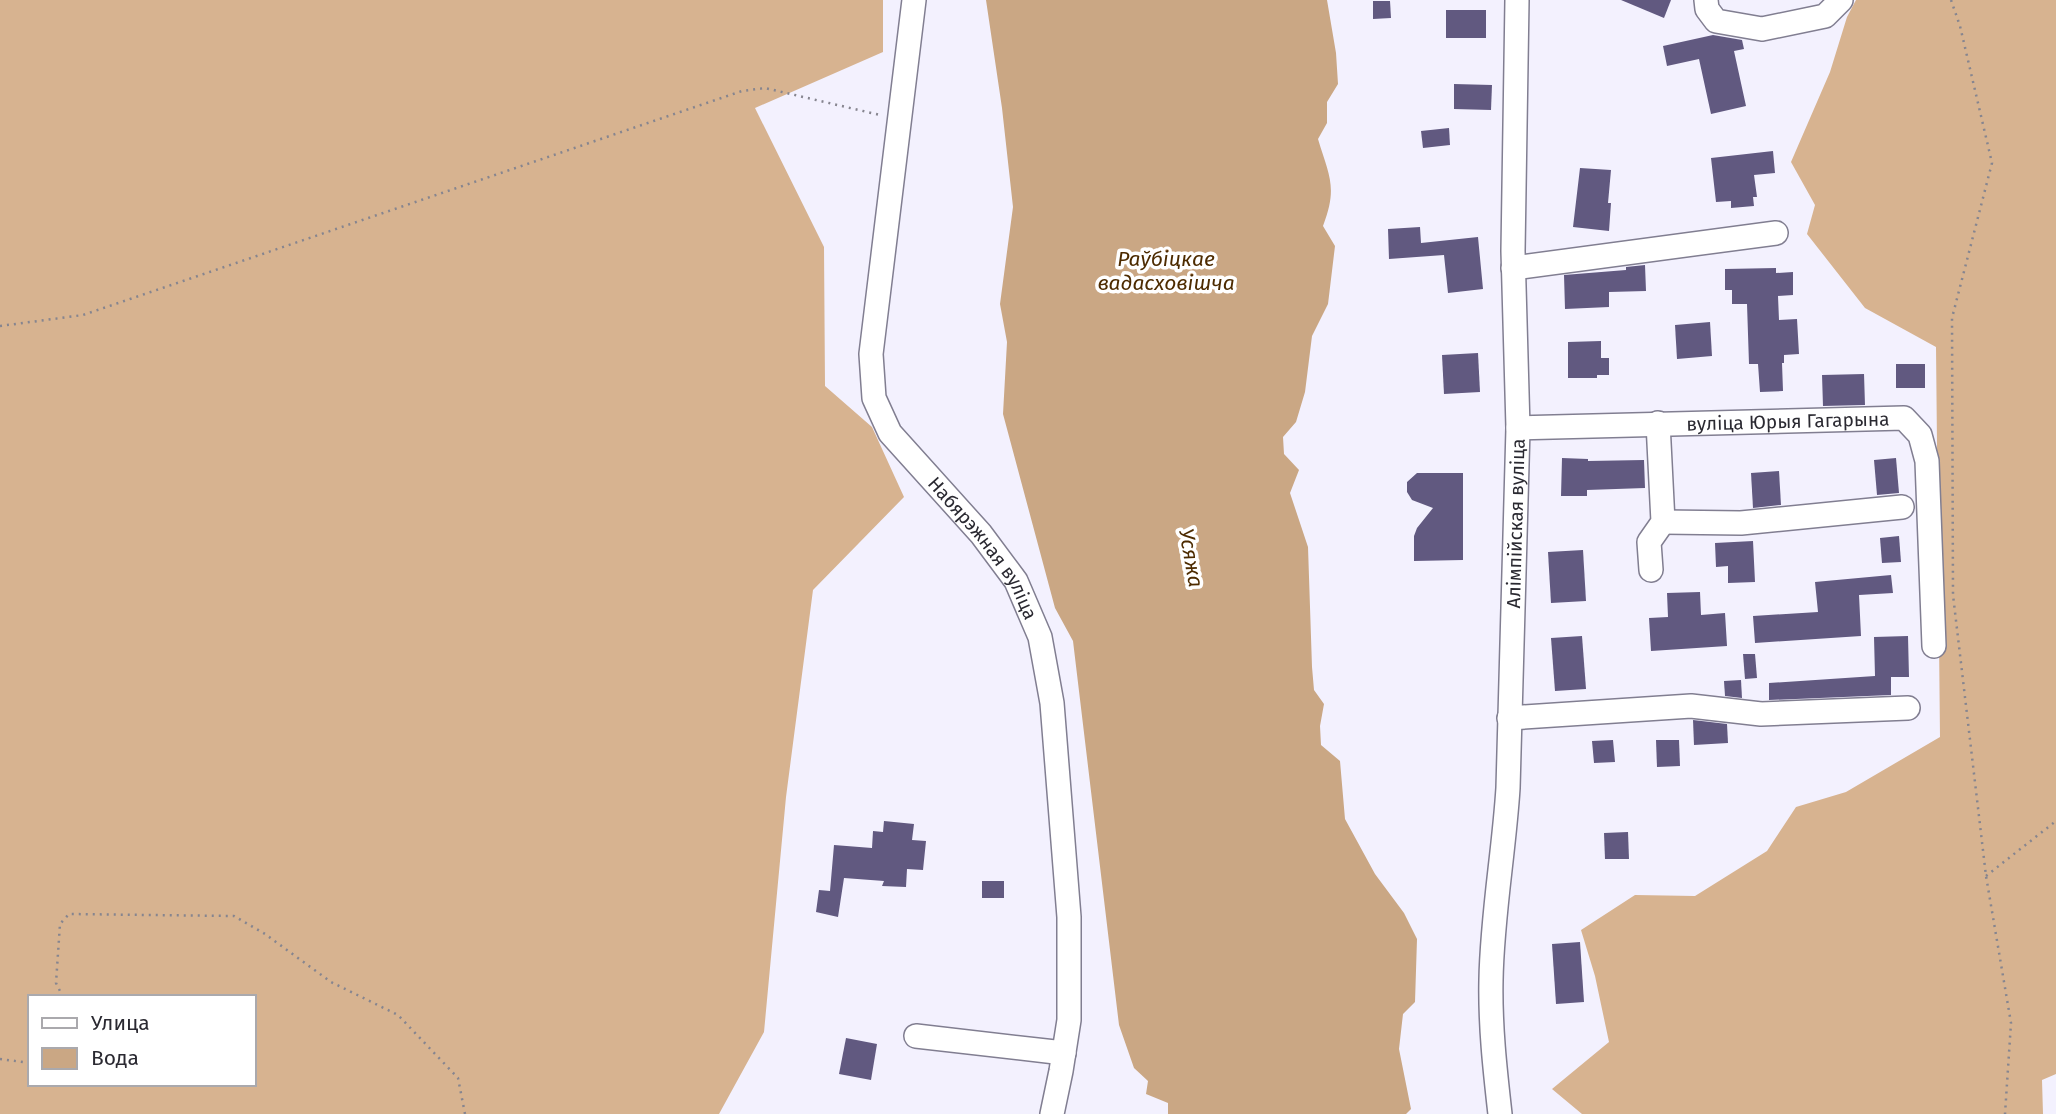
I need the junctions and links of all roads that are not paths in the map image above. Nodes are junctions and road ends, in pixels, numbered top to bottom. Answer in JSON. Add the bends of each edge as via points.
{"nodes":[{"id":1,"x":914,"y":0,"type":"edge"},
{"id":2,"x":1517,"y":0,"type":"edge"},
{"id":3,"x":1706,"y":0,"type":"edge"},
{"id":4,"x":1841,"y":0,"type":"edge"},
{"id":5,"x":1776,"y":233,"type":"dead end"},
{"id":6,"x":1513,"y":268,"type":"junction"},
{"id":7,"x":1658,"y":423,"type":"junction"},
{"id":8,"x":1518,"y":428,"type":"junction"},
{"id":9,"x":1902,"y":507,"type":"dead end"},
{"id":10,"x":1662,"y":522,"type":"junction"},
{"id":11,"x":1651,"y":570,"type":"dead end"},
{"id":12,"x":1934,"y":646,"type":"dead end"},
{"id":13,"x":1908,"y":708,"type":"dead end"},
{"id":14,"x":1509,"y":718,"type":"junction"},
{"id":15,"x":916,"y":1037,"type":"dead end"},
{"id":16,"x":1064,"y":1053,"type":"junction"},
{"id":17,"x":1052,"y":1114,"type":"edge"},
{"id":18,"x":1500,"y":1114,"type":"edge"}],
"edges":[{"from":1,"to":16,"type":"street","name":"Набярэжная вуліца","via":[[871,354],[874,398],[890,433],[1016,580],[1040,637],[1052,703],[1069,917],[1069,1020]]},
{"from":2,"to":6,"type":"street","name":"Алімпійская вуліца"},
{"from":3,"to":4,"type":"street","via":[[1716,20],[1762,29],[1825,16]]},
{"from":5,"to":6,"type":"street"},
{"from":6,"to":8,"type":"street","name":"Алімпійская вуліца"},
{"from":7,"to":8,"type":"street","name":"вуліца Юрыя Гагарына"},
{"from":7,"to":10,"type":"street"},
{"from":7,"to":12,"type":"street","name":"вуліца Юрыя Гагарына","via":[[1904,418],[1920,435],[1927,461]]},
{"from":8,"to":14,"type":"street","name":"Алімпійская вуліца"},
{"from":9,"to":10,"type":"street","via":[[1741,523]]},
{"from":10,"to":11,"type":"street","via":[[1649,542]]},
{"from":13,"to":14,"type":"street","via":[[1761,714],[1691,706]]},
{"from":14,"to":18,"type":"street","name":"Алімпійская вуліца","via":[[1504,848],[1491,981]]},
{"from":15,"to":16,"type":"street"},
{"from":16,"to":17,"type":"street","name":"Набярэжная вуліца"}]}
